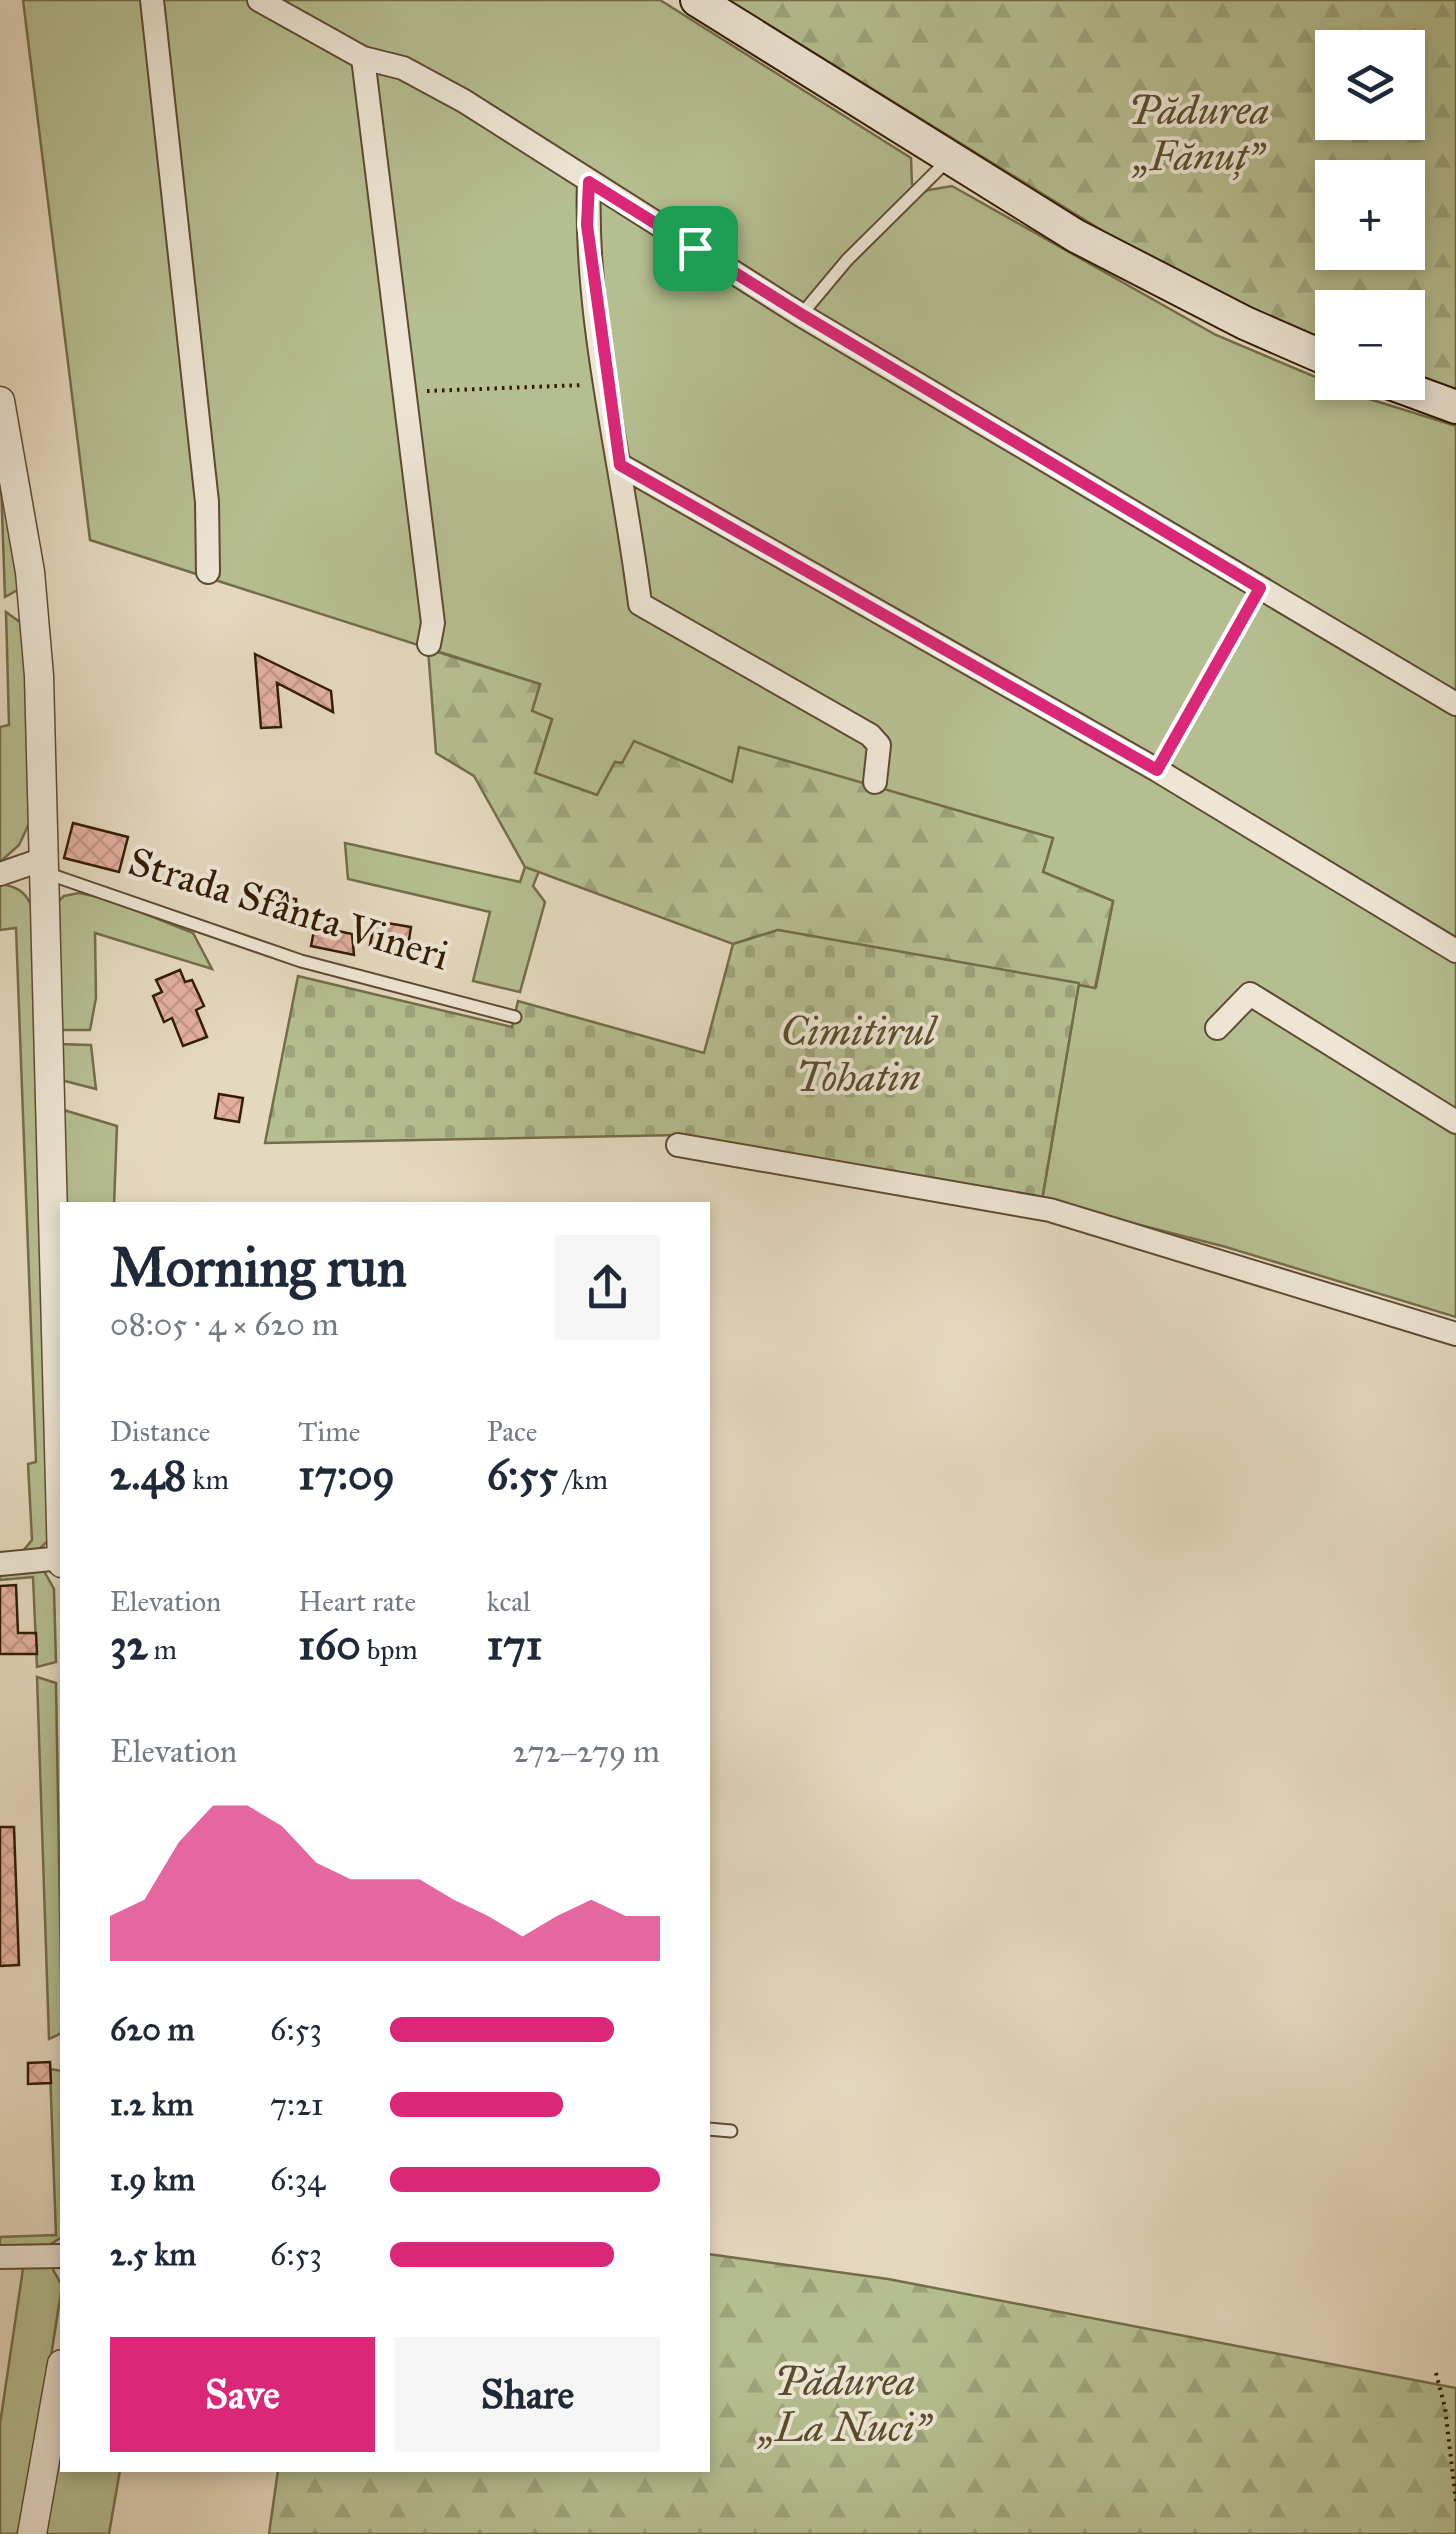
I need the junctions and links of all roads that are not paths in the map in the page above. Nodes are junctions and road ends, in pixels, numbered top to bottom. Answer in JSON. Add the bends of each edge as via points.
{"nodes":[{"id":1,"x":152,"y":0,"type":"edge"},
{"id":2,"x":259,"y":0,"type":"edge"},
{"id":3,"x":698,"y":0,"type":"edge"},
{"id":4,"x":363,"y":58,"type":"junction"},
{"id":5,"x":952,"y":156,"type":"junction"},
{"id":6,"x":589,"y":182,"type":"junction"},
{"id":7,"x":801,"y":314,"type":"junction"},
{"id":8,"x":1315,"y":353,"type":"edge"},
{"id":9,"x":1425,"y":396,"type":"edge"},
{"id":10,"x":0,"y":401,"type":"edge"},
{"id":11,"x":1456,"y":407,"type":"edge"},
{"id":12,"x":620,"y":465,"type":"junction"},
{"id":13,"x":208,"y":572,"type":"dead end"},
{"id":14,"x":1260,"y":588,"type":"junction"},
{"id":15,"x":429,"y":644,"type":"dead end"},
{"id":16,"x":1456,"y":704,"type":"edge"},
{"id":17,"x":1157,"y":770,"type":"junction"},
{"id":18,"x":875,"y":782,"type":"dead end"},
{"id":19,"x":41,"y":866,"type":"junction"},
{"id":20,"x":0,"y":874,"type":"edge"},
{"id":21,"x":1456,"y":951,"type":"edge"},
{"id":22,"x":515,"y":1017,"type":"dead end"},
{"id":23,"x":1217,"y":1028,"type":"dead end"},
{"id":24,"x":1456,"y":1122,"type":"edge"},
{"id":25,"x":678,"y":1145,"type":"dead end"},
{"id":26,"x":1456,"y":1334,"type":"edge"},
{"id":27,"x":60,"y":1447,"type":"edge"},
{"id":28,"x":60,"y":1560,"type":"edge"},
{"id":29,"x":0,"y":1564,"type":"edge"},
{"id":30,"x":710,"y":2129,"type":"edge"},
{"id":31,"x":731,"y":2131,"type":"dead end"},
{"id":32,"x":60,"y":2256,"type":"edge"},
{"id":33,"x":0,"y":2257,"type":"edge"},
{"id":34,"x":60,"y":2375,"type":"edge"},
{"id":35,"x":32,"y":2534,"type":"edge"}],
"edges":[{"from":1,"to":13,"type":"street","via":[[207,502]]},
{"from":2,"to":4,"type":"street"},
{"from":3,"to":5,"type":"main road"},
{"from":4,"to":6,"type":"street","via":[[418,76]]},
{"from":4,"to":15,"type":"street","via":[[432,623]]},
{"from":5,"to":7,"type":"lane"},
{"from":5,"to":8,"type":"main road","via":[[1140,271]]},
{"from":6,"to":7,"type":"street"},
{"from":6,"to":12,"type":"street","via":[[587,225]]},
{"from":7,"to":14,"type":"street"},
{"from":9,"to":11,"type":"main road"},
{"from":10,"to":19,"type":"street","via":[[34,616]]},
{"from":12,"to":17,"type":"street"},
{"from":12,"to":18,"type":"street","via":[[640,604],[870,735],[880,745]]},
{"from":14,"to":16,"type":"street"},
{"from":14,"to":17,"type":"lane"},
{"from":17,"to":21,"type":"street"},
{"from":19,"to":20,"type":"street"},
{"from":19,"to":22,"type":"lane","name":"Strada Sfânta Vineri","via":[[301,961]]},
{"from":19,"to":27,"type":"street"},
{"from":23,"to":24,"type":"street","via":[[1250,994]]},
{"from":25,"to":26,"type":"street","via":[[1050,1210]]},
{"from":28,"to":29,"type":"street"},
{"from":30,"to":31,"type":"lane"},
{"from":32,"to":33,"type":"street"},
{"from":34,"to":35,"type":"street"}]}
